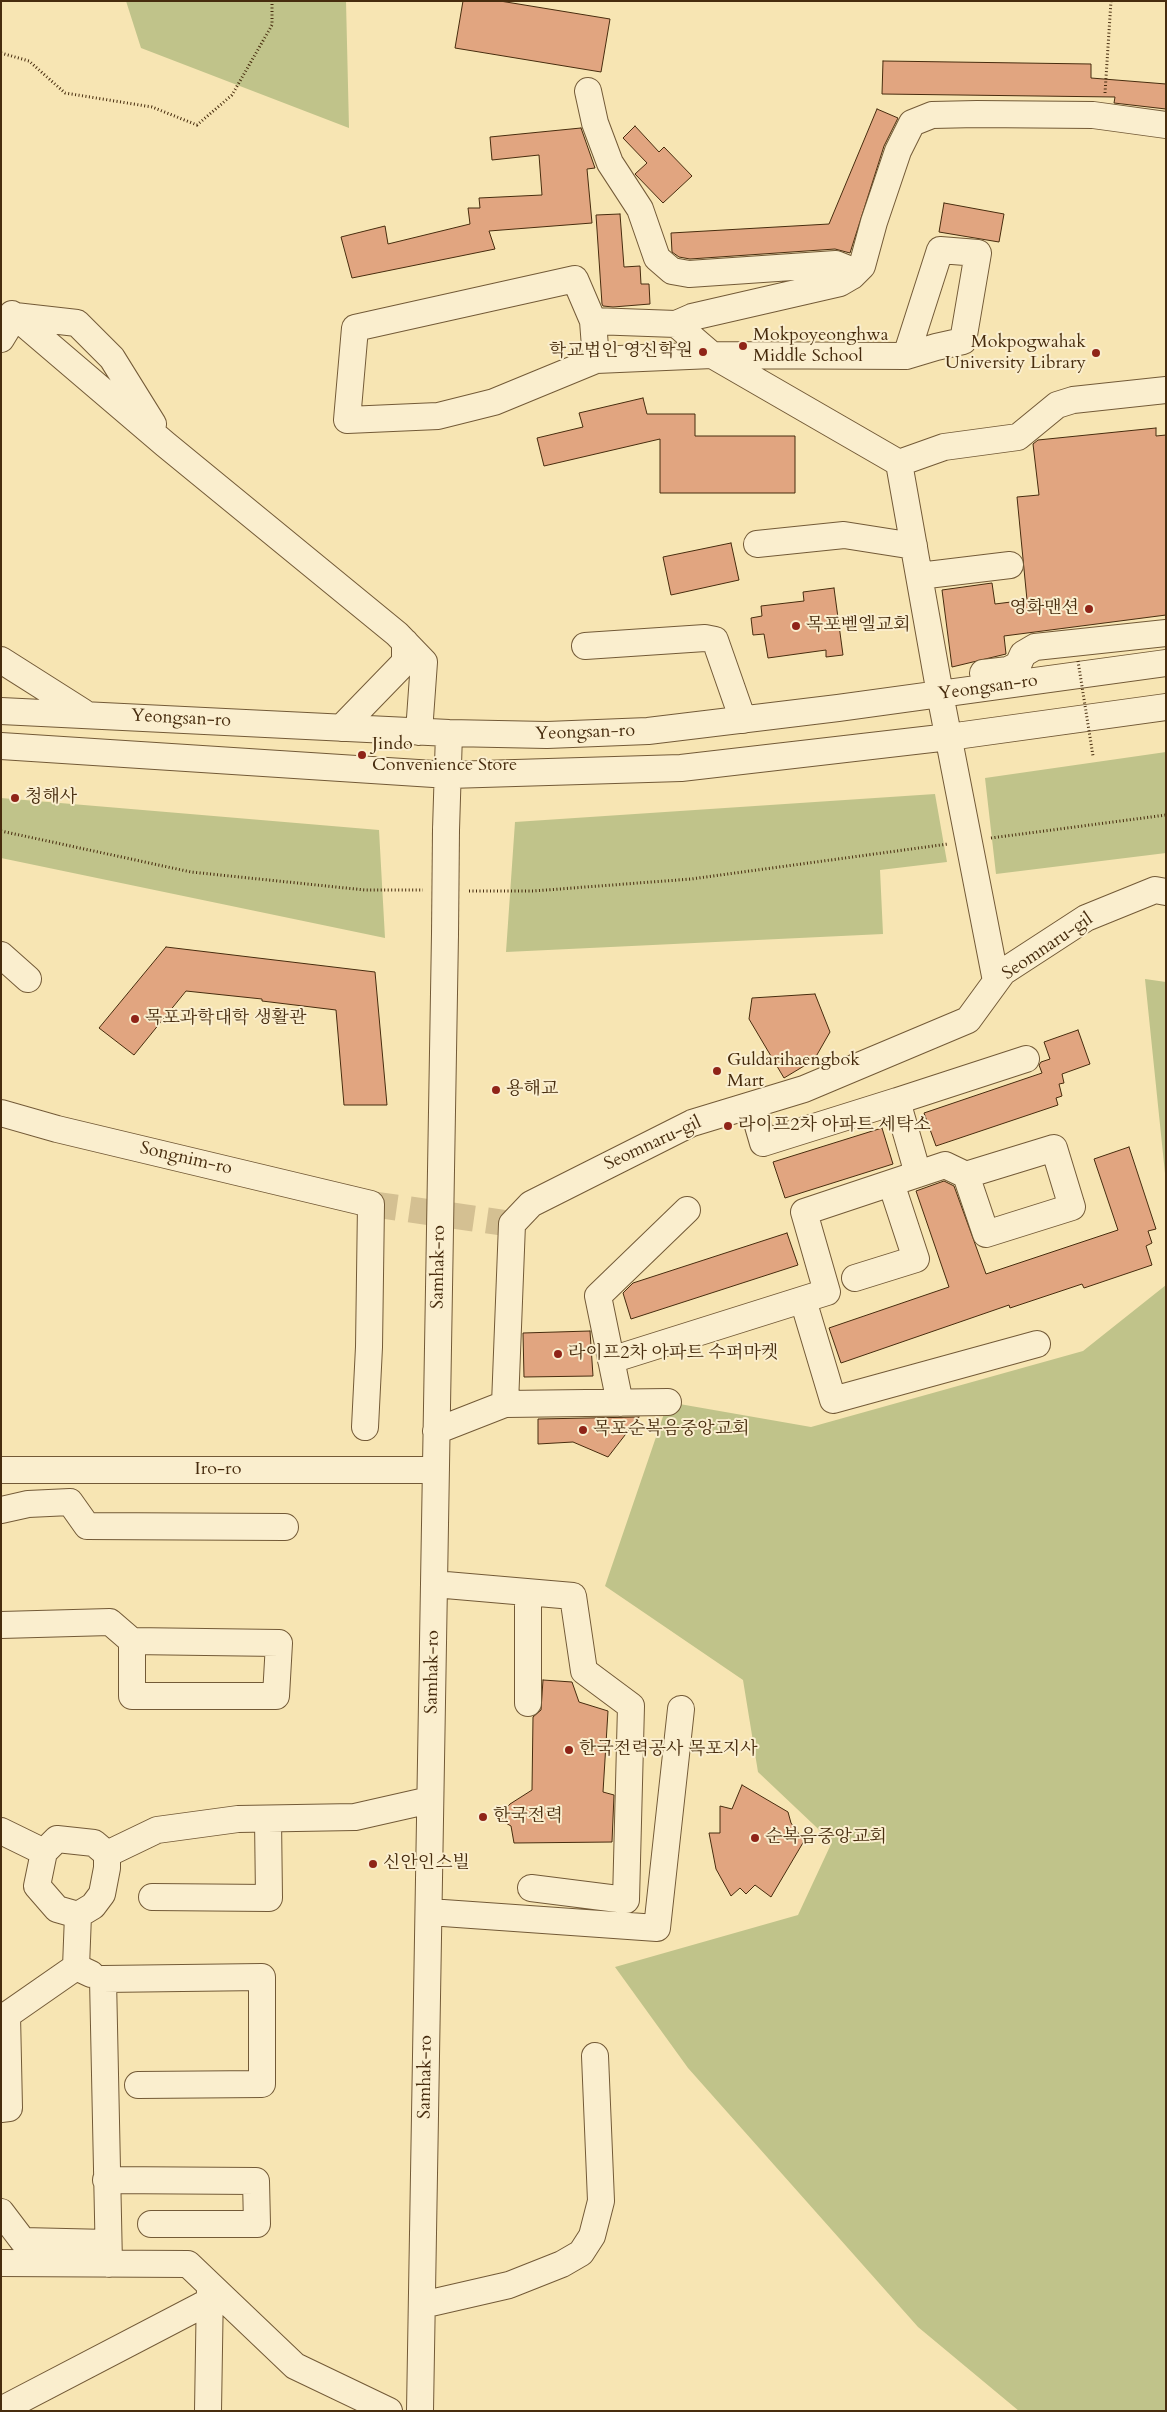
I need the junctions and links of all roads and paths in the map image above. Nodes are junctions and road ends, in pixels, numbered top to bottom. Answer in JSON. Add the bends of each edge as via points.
{"nodes":[{"id":1,"x":272,"y":1,"type":"edge"},
{"id":2,"x":1110,"y":1,"type":"edge"},
{"id":3,"x":1,"y":53,"type":"edge"},
{"id":4,"x":588,"y":91,"type":"dead end"},
{"id":5,"x":1104,"y":116,"type":"junction"},
{"id":6,"x":1166,"y":125,"type":"edge"},
{"id":7,"x":852,"y":276,"type":"junction"},
{"id":8,"x":8,"y":310,"type":"edge"},
{"id":9,"x":593,"y":321,"type":"junction"},
{"id":10,"x":676,"y":324,"type":"junction"},
{"id":11,"x":1,"y":339,"type":"edge"},
{"id":12,"x":712,"y":354,"type":"junction"},
{"id":13,"x":906,"y":356,"type":"dead end"},
{"id":14,"x":596,"y":360,"type":"junction"},
{"id":15,"x":1166,"y":390,"type":"edge"},
{"id":16,"x":165,"y":444,"type":"junction"},
{"id":17,"x":899,"y":463,"type":"junction"},
{"id":18,"x":757,"y":544,"type":"dead end"},
{"id":19,"x":914,"y":546,"type":"junction"},
{"id":20,"x":1010,"y":565,"type":"dead end"},
{"id":21,"x":919,"y":576,"type":"junction"},
{"id":22,"x":1166,"y":633,"type":"edge"},
{"id":23,"x":405,"y":642,"type":"junction"},
{"id":24,"x":585,"y":646,"type":"dead end"},
{"id":25,"x":1,"y":660,"type":"edge"},
{"id":26,"x":1078,"y":661,"type":"dead end"},
{"id":27,"x":1166,"y":664,"type":"edge"},
{"id":28,"x":939,"y":687,"type":"junction"},
{"id":29,"x":1166,"y":707,"type":"edge"},
{"id":30,"x":1,"y":711,"type":"edge"},
{"id":31,"x":86,"y":714,"type":"junction"},
{"id":32,"x":743,"y":720,"type":"junction"},
{"id":33,"x":342,"y":728,"type":"junction"},
{"id":34,"x":419,"y":732,"type":"junction"},
{"id":35,"x":449,"y":733,"type":"junction"},
{"id":36,"x":949,"y":737,"type":"junction"},
{"id":37,"x":1,"y":746,"type":"edge"},
{"id":38,"x":1093,"y":756,"type":"dead end"},
{"id":39,"x":449,"y":775,"type":"junction"},
{"id":40,"x":1166,"y":815,"type":"edge"},
{"id":41,"x":1,"y":831,"type":"edge"},
{"id":42,"x":969,"y":841,"type":"junction"},
{"id":43,"x":424,"y":890,"type":"dead end"},
{"id":44,"x":464,"y":890,"type":"dead end"},
{"id":45,"x":1166,"y":892,"type":"edge"},
{"id":46,"x":1,"y":955,"type":"edge"},
{"id":47,"x":28,"y":979,"type":"dead end"},
{"id":48,"x":996,"y":981,"type":"junction"},
{"id":49,"x":1026,"y":1058,"type":"dead end"},
{"id":50,"x":897,"y":1101,"type":"junction"},
{"id":51,"x":752,"y":1105,"type":"junction"},
{"id":52,"x":1,"y":1113,"type":"edge"},
{"id":53,"x":918,"y":1174,"type":"junction"},
{"id":54,"x":966,"y":1174,"type":"dead end"},
{"id":55,"x":891,"y":1183,"type":"junction"},
{"id":56,"x":686,"y":1210,"type":"dead end"},
{"id":57,"x":855,"y":1278,"type":"dead end"},
{"id":58,"x":803,"y":1300,"type":"junction"},
{"id":59,"x":1037,"y":1344,"type":"dead end"},
{"id":60,"x":611,"y":1360,"type":"junction"},
{"id":61,"x":668,"y":1402,"type":"dead end"},
{"id":62,"x":620,"y":1403,"type":"junction"},
{"id":63,"x":505,"y":1404,"type":"junction"},
{"id":64,"x":365,"y":1427,"type":"dead end"},
{"id":65,"x":436,"y":1431,"type":"junction"},
{"id":66,"x":1,"y":1470,"type":"edge"},
{"id":67,"x":436,"y":1470,"type":"junction"},
{"id":68,"x":1,"y":1510,"type":"edge"},
{"id":69,"x":285,"y":1527,"type":"dead end"},
{"id":70,"x":434,"y":1584,"type":"junction"},
{"id":71,"x":528,"y":1593,"type":"junction"},
{"id":72,"x":1,"y":1625,"type":"edge"},
{"id":73,"x":132,"y":1641,"type":"junction"},
{"id":74,"x":528,"y":1703,"type":"dead end"},
{"id":75,"x":680,"y":1709,"type":"dead end"},
{"id":76,"x":430,"y":1800,"type":"junction"},
{"id":77,"x":268,"y":1819,"type":"junction"},
{"id":78,"x":1,"y":1831,"type":"edge"},
{"id":79,"x":44,"y":1852,"type":"junction"},
{"id":80,"x":107,"y":1854,"type":"junction"},
{"id":81,"x":531,"y":1888,"type":"dead end"},
{"id":82,"x":152,"y":1896,"type":"dead end"},
{"id":83,"x":429,"y":1912,"type":"junction"},
{"id":84,"x":78,"y":1914,"type":"junction"},
{"id":85,"x":76,"y":1967,"type":"junction"},
{"id":86,"x":103,"y":1979,"type":"junction"},
{"id":87,"x":4,"y":2015,"type":"edge"},
{"id":88,"x":595,"y":2056,"type":"dead end"},
{"id":89,"x":138,"y":2085,"type":"dead end"},
{"id":90,"x":1,"y":2108,"type":"edge"},
{"id":91,"x":106,"y":2180,"type":"junction"},
{"id":92,"x":8,"y":2208,"type":"edge"},
{"id":93,"x":151,"y":2224,"type":"dead end"},
{"id":94,"x":109,"y":2254,"type":"junction"},
{"id":95,"x":1,"y":2263,"type":"edge"},
{"id":96,"x":210,"y":2293,"type":"junction"},
{"id":97,"x":422,"y":2305,"type":"junction"},
{"id":98,"x":1,"y":2410,"type":"edge"},
{"id":99,"x":208,"y":2411,"type":"edge"},
{"id":100,"x":389,"y":2411,"type":"edge"},
{"id":101,"x":420,"y":2411,"type":"edge"}],
"edges":[{"from":1,"to":3,"type":"path","via":[[272,25],[232,95],[197,125],[152,107],[65,93],[29,61]]},
{"from":2,"to":5,"type":"path"},
{"from":4,"to":7,"type":"street","via":[[595,123],[610,163],[640,210],[657,258],[672,271],[688,274],[836,264],[846,268]]},
{"from":5,"to":6,"type":"street"},
{"from":5,"to":7,"type":"street","via":[[932,115],[912,123],[898,151],[862,266]]},
{"from":7,"to":10,"type":"street","via":[[840,282],[692,317]]},
{"from":8,"to":11,"type":"street"},
{"from":8,"to":16,"type":"street"},
{"from":8,"to":16,"type":"street","via":[[77,323],[112,358]]},
{"from":9,"to":10,"type":"street"},
{"from":9,"to":14,"type":"street"},
{"from":9,"to":14,"type":"street","via":[[574,279],[356,328],[347,420],[438,416],[494,402]]},
{"from":10,"to":12,"type":"street"},
{"from":12,"to":13,"type":"street"},
{"from":12,"to":14,"type":"street"},
{"from":12,"to":17,"type":"street"},
{"from":15,"to":17,"type":"street","via":[[1073,400],[1057,406],[1018,437],[944,447]]},
{"from":16,"to":23,"type":"street"},
{"from":17,"to":19,"type":"street"},
{"from":18,"to":19,"type":"street","via":[[844,535]]},
{"from":19,"to":21,"type":"street"},
{"from":20,"to":21,"type":"street"},
{"from":21,"to":28,"type":"street"},
{"from":22,"to":28,"type":"street","via":[[1035,647],[1023,654],[1018,666]]},
{"from":23,"to":33,"type":"street","via":[[405,662]]},
{"from":23,"to":34,"type":"street","via":[[424,662]]},
{"from":24,"to":32,"type":"street","via":[[715,640]]},
{"from":25,"to":31,"type":"street"},
{"from":26,"to":38,"type":"path","bridge":true},
{"from":27,"to":28,"type":"street","name":"Yeongsan-ro"},
{"from":28,"to":32,"type":"street","name":"Yeongsan-ro"},
{"from":28,"to":36,"type":"street"},
{"from":29,"to":36,"type":"street"},
{"from":30,"to":31,"type":"street","name":"Yeongsan-ro"},
{"from":31,"to":33,"type":"street","name":"Yeongsan-ro"},
{"from":32,"to":35,"type":"street","name":"Yeongsan-ro","via":[[648,731],[546,735]]},
{"from":33,"to":34,"type":"street","name":"Yeongsan-ro"},
{"from":34,"to":35,"type":"street","name":"Yeongsan-ro"},
{"from":35,"to":39,"type":"street"},
{"from":36,"to":39,"type":"street","via":[[681,768]]},
{"from":36,"to":42,"type":"street"},
{"from":37,"to":39,"type":"street"},
{"from":39,"to":65,"type":"street","name":"Samhak-ro","bridge":true},
{"from":40,"to":42,"type":"path"},
{"from":41,"to":43,"type":"path","via":[[191,872],[365,890]]},
{"from":42,"to":44,"type":"path","via":[[691,879],[533,891]]},
{"from":42,"to":48,"type":"street"},
{"from":45,"to":48,"type":"street","name":"Seomnaru-gil","via":[[1155,890],[1086,918],[1003,972]]},
{"from":46,"to":47,"type":"street"},
{"from":48,"to":51,"type":"street","name":"Seomnaru-gil","via":[[968,1020],[804,1089]]},
{"from":49,"to":50,"type":"street"},
{"from":50,"to":51,"type":"street","via":[[763,1143]]},
{"from":50,"to":53,"type":"street"},
{"from":51,"to":63,"type":"street","name":"Seomnaru-gil","via":[[692,1123],[530,1204],[512,1224]]},
{"from":52,"to":64,"type":"street","name":"Songnim-ro","via":[[371,1204]]},
{"from":53,"to":54,"type":"street","via":[[945,1165]]},
{"from":53,"to":55,"type":"street"},
{"from":55,"to":57,"type":"street","via":[[916,1259]]},
{"from":55,"to":58,"type":"street","via":[[804,1212],[827,1292]]},
{"from":56,"to":60,"type":"street","via":[[598,1296]]},
{"from":58,"to":59,"type":"street","via":[[833,1400]]},
{"from":58,"to":60,"type":"street"},
{"from":60,"to":62,"type":"street"},
{"from":61,"to":62,"type":"street"},
{"from":62,"to":63,"type":"street"},
{"from":63,"to":65,"type":"street"},
{"from":65,"to":67,"type":"street","name":"Samhak-ro"},
{"from":66,"to":67,"type":"street","name":"Iro-ro"},
{"from":67,"to":70,"type":"street","name":"Samhak-ro"},
{"from":68,"to":69,"type":"street","via":[[28,1504],[70,1502],[87,1526]]},
{"from":70,"to":71,"type":"street"},
{"from":70,"to":76,"type":"street","name":"Samhak-ro"},
{"from":71,"to":74,"type":"street"},
{"from":71,"to":81,"type":"street","via":[[573,1596],[584,1672],[631,1706],[626,1900]]},
{"from":72,"to":73,"type":"street","via":[[110,1622]]},
{"from":73,"to":73,"type":"street","via":[[279,1643],[276,1696],[132,1696]]},
{"from":75,"to":83,"type":"street","via":[[656,1928]]},
{"from":76,"to":77,"type":"street","via":[[355,1817]]},
{"from":76,"to":83,"type":"street","name":"Samhak-ro"},
{"from":77,"to":80,"type":"street","via":[[238,1819],[157,1830]]},
{"from":77,"to":82,"type":"street","via":[[269,1898]]},
{"from":78,"to":79,"type":"street"},
{"from":79,"to":80,"type":"street","via":[[57,1839],[94,1843]]},
{"from":79,"to":84,"type":"street","via":[[37,1886],[57,1909]]},
{"from":80,"to":84,"type":"street","via":[[102,1894],[93,1906]]},
{"from":83,"to":97,"type":"street","name":"Samhak-ro"},
{"from":84,"to":85,"type":"street"},
{"from":85,"to":86,"type":"street"},
{"from":85,"to":87,"type":"street"},
{"from":86,"to":89,"type":"street","via":[[262,1977],[262,2084]]},
{"from":86,"to":91,"type":"street"},
{"from":87,"to":90,"type":"street","via":[[9,2108]]},
{"from":88,"to":97,"type":"street","via":[[601,2201],[592,2236],[580,2252],[562,2264],[509,2285]]},
{"from":91,"to":93,"type":"street","via":[[256,2181],[257,2224]]},
{"from":91,"to":94,"type":"street"},
{"from":92,"to":94,"type":"street","via":[[23,2241]]},
{"from":94,"to":95,"type":"street"},
{"from":94,"to":96,"type":"street","via":[[188,2264]]},
{"from":96,"to":98,"type":"street"},
{"from":96,"to":99,"type":"street"},
{"from":96,"to":100,"type":"street","via":[[295,2366]]},
{"from":97,"to":101,"type":"street","name":"Samhak-ro"}]}
